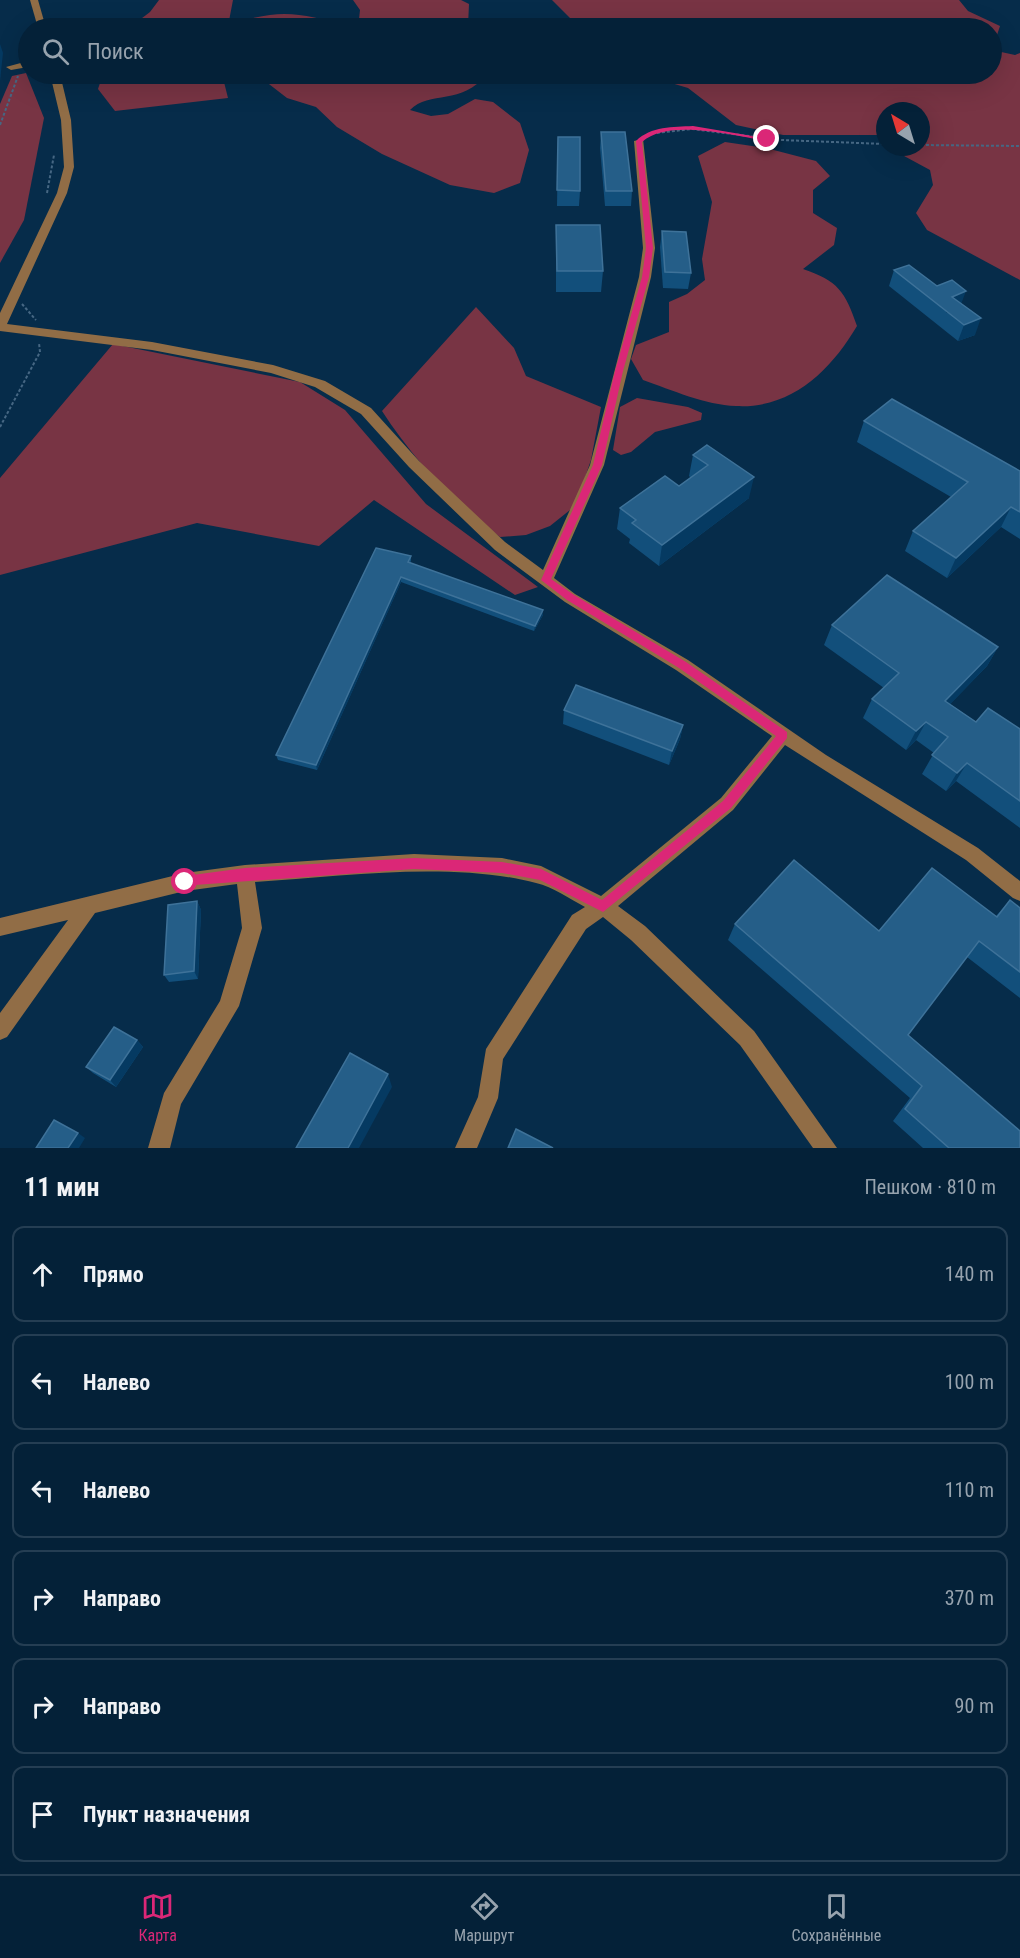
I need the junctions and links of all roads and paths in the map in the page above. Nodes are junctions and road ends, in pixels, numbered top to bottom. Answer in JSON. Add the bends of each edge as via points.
{"nodes":[{"id":1,"x":34,"y":0,"type":"edge"},
{"id":2,"x":39,"y":18,"type":"edge"},
{"id":3,"x":18,"y":66,"type":"edge"},
{"id":4,"x":13,"y":67,"type":"joint"},
{"id":5,"x":18,"y":76,"type":"edge"},
{"id":6,"x":18,"y":80,"type":"edge"},
{"id":7,"x":57,"y":84,"type":"edge"},
{"id":8,"x":0,"y":125,"type":"edge"},
{"id":9,"x":639,"y":141,"type":"joint"},
{"id":10,"x":876,"y":144,"type":"edge"},
{"id":11,"x":930,"y":145,"type":"edge"},
{"id":12,"x":1020,"y":146,"type":"edge"},
{"id":13,"x":0,"y":326,"type":"edge"},
{"id":14,"x":546,"y":580,"type":"junction"},
{"id":15,"x":783,"y":735,"type":"junction"},
{"id":16,"x":245,"y":874,"type":"junction"},
{"id":17,"x":1020,"y":892,"type":"edge"},
{"id":18,"x":89,"y":906,"type":"junction"},
{"id":19,"x":603,"y":906,"type":"junction"},
{"id":20,"x":0,"y":927,"type":"edge"},
{"id":21,"x":0,"y":1030,"type":"edge"},
{"id":22,"x":159,"y":1148,"type":"edge"},
{"id":23,"x":466,"y":1148,"type":"edge"},
{"id":24,"x":825,"y":1148,"type":"edge"}],
"edges":[{"from":1,"to":2,"type":"street"},
{"from":3,"to":4,"type":"street"},
{"from":4,"to":5,"type":"path"},
{"from":6,"to":8,"type":"path"},
{"from":7,"to":13,"type":"street","via":[[66,120],[69,167],[62,193]]},
{"from":9,"to":10,"type":"path","via":[[648,134],[668,129],[693,128],[767,139]]},
{"from":9,"to":14,"type":"street","via":[[649,248],[645,277],[597,465]]},
{"from":11,"to":12,"type":"path"},
{"from":13,"to":14,"type":"street","via":[[152,346],[273,369],[320,384],[366,411],[414,464],[500,546]]},
{"from":14,"to":15,"type":"street","via":[[682,665]]},
{"from":15,"to":17,"type":"street","via":[[972,854]]},
{"from":15,"to":19,"type":"street","via":[[727,804]]},
{"from":16,"to":18,"type":"street","via":[[185,882]]},
{"from":16,"to":19,"type":"street","via":[[414,863],[502,867],[541,875]]},
{"from":16,"to":22,"type":"street","via":[[252,928],[229,1006],[171,1100]]},
{"from":18,"to":20,"type":"street"},
{"from":18,"to":21,"type":"street"},
{"from":19,"to":23,"type":"street","via":[[579,922],[493,1056],[488,1098]]},
{"from":19,"to":24,"type":"street","via":[[638,933],[747,1038]]}]}
